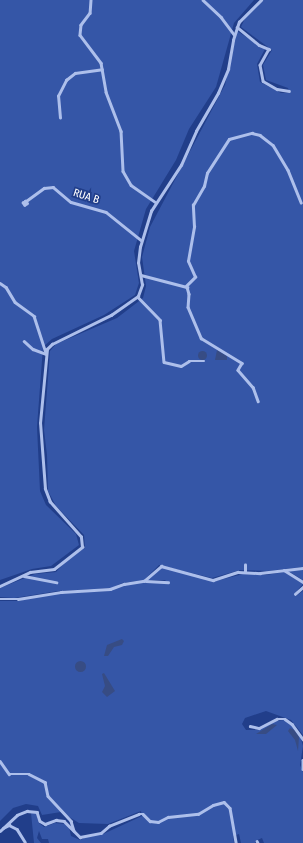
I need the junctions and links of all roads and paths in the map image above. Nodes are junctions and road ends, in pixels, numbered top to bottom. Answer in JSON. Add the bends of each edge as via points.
{"nodes":[{"id":1,"x":91,"y":0,"type":"edge"},
{"id":2,"x":203,"y":0,"type":"edge"},
{"id":3,"x":261,"y":0,"type":"edge"},
{"id":4,"x":237,"y":27,"type":"junction"},
{"id":5,"x":234,"y":34,"type":"junction"},
{"id":6,"x":102,"y":69,"type":"junction"},
{"id":7,"x":289,"y":91,"type":"dead end"},
{"id":8,"x":60,"y":118,"type":"dead end"},
{"id":9,"x":26,"y":202,"type":"dead end"},
{"id":10,"x":155,"y":202,"type":"junction"},
{"id":11,"x":301,"y":202,"type":"dead end"},
{"id":12,"x":141,"y":240,"type":"junction"},
{"id":13,"x":141,"y":275,"type":"junction"},
{"id":14,"x":0,"y":283,"type":"edge"},
{"id":15,"x":186,"y":286,"type":"junction"},
{"id":16,"x":138,"y":297,"type":"junction"},
{"id":17,"x":24,"y":340,"type":"dead end"},
{"id":18,"x":46,"y":354,"type":"junction"},
{"id":19,"x":204,"y":361,"type":"dead end"},
{"id":20,"x":258,"y":401,"type":"dead end"},
{"id":21,"x":245,"y":565,"type":"dead end"},
{"id":22,"x":303,"y":568,"type":"edge"},
{"id":23,"x":284,"y":570,"type":"junction"},
{"id":24,"x":245,"y":572,"type":"junction"},
{"id":25,"x":23,"y":576,"type":"junction"},
{"id":26,"x":144,"y":581,"type":"junction"},
{"id":27,"x":56,"y":582,"type":"dead end"},
{"id":28,"x":168,"y":582,"type":"dead end"},
{"id":29,"x":303,"y":582,"type":"edge"},
{"id":30,"x":0,"y":586,"type":"edge"},
{"id":31,"x":303,"y":587,"type":"edge"},
{"id":32,"x":295,"y":594,"type":"dead end"},
{"id":33,"x":0,"y":599,"type":"edge"},
{"id":34,"x":250,"y":726,"type":"dead end"},
{"id":35,"x":303,"y":740,"type":"edge"},
{"id":36,"x":303,"y":760,"type":"edge"},
{"id":37,"x":0,"y":761,"type":"edge"},
{"id":38,"x":303,"y":769,"type":"edge"},
{"id":39,"x":0,"y":831,"type":"edge"},
{"id":40,"x":73,"y":832,"type":"junction"},
{"id":41,"x":25,"y":842,"type":"edge"},
{"id":42,"x":236,"y":843,"type":"edge"}],
"edges":[{"from":1,"to":6,"type":"street","via":[[90,13],[81,25],[80,35],[97,54]]},
{"from":2,"to":5,"type":"street"},
{"from":3,"to":4,"type":"street","via":[[244,15]]},
{"from":4,"to":5,"type":"street"},
{"from":4,"to":7,"type":"street","via":[[259,45],[269,49],[260,62],[263,81],[277,89]]},
{"from":5,"to":10,"type":"street","via":[[228,69],[218,93],[196,131],[181,165]]},
{"from":6,"to":8,"type":"street","via":[[75,73],[66,80],[58,96]]},
{"from":6,"to":10,"type":"street","via":[[106,92],[121,131],[124,174],[134,188]]},
{"from":9,"to":12,"type":"street","name":"RUA B","via":[[47,186],[53,187],[71,202],[106,212]]},
{"from":10,"to":12,"type":"street"},
{"from":11,"to":15,"type":"street","via":[[288,170],[273,145],[260,135],[252,133],[238,135],[227,141],[207,173],[204,186],[193,205],[194,227],[188,261],[195,277]]},
{"from":12,"to":13,"type":"street","via":[[138,258]]},
{"from":13,"to":15,"type":"street"},
{"from":13,"to":16,"type":"street","via":[[142,288]]},
{"from":14,"to":18,"type":"street","via":[[6,287],[15,302],[34,316]]},
{"from":15,"to":20,"type":"street","via":[[190,294],[188,305],[201,338],[242,363],[238,370],[253,387]]},
{"from":16,"to":18,"type":"street","via":[[111,315],[52,344]]},
{"from":16,"to":19,"type":"street","via":[[159,317],[162,358],[174,365],[182,366],[189,361]]},
{"from":17,"to":18,"type":"street","via":[[33,349]]},
{"from":18,"to":25,"type":"street","via":[[40,423],[45,489],[50,502],[80,535],[83,546],[54,569],[33,571]]},
{"from":21,"to":24,"type":"street"},
{"from":22,"to":23,"type":"street"},
{"from":23,"to":24,"type":"street","via":[[260,574]]},
{"from":23,"to":29,"type":"street"},
{"from":24,"to":26,"type":"street","via":[[208,579],[161,566]]},
{"from":25,"to":27,"type":"street"},
{"from":25,"to":30,"type":"street"},
{"from":26,"to":28,"type":"street"},
{"from":26,"to":33,"type":"street","via":[[107,590],[61,592],[12,600]]},
{"from":31,"to":32,"type":"street"},
{"from":34,"to":35,"type":"street","via":[[259,728],[277,719],[284,719],[292,724]]},
{"from":36,"to":38,"type":"street"},
{"from":37,"to":40,"type":"street","via":[[9,774],[29,774],[45,782],[49,797],[70,819],[74,827]]},
{"from":39,"to":40,"type":"street","via":[[19,813],[32,810],[37,812],[43,823],[62,821],[70,825]]},
{"from":39,"to":41,"type":"street","via":[[6,826],[11,826],[18,830]]},
{"from":40,"to":42,"type":"street","via":[[80,837],[99,833],[112,825],[143,814],[150,821],[158,822],[168,817],[198,814],[213,805],[226,803],[230,808]]}]}
